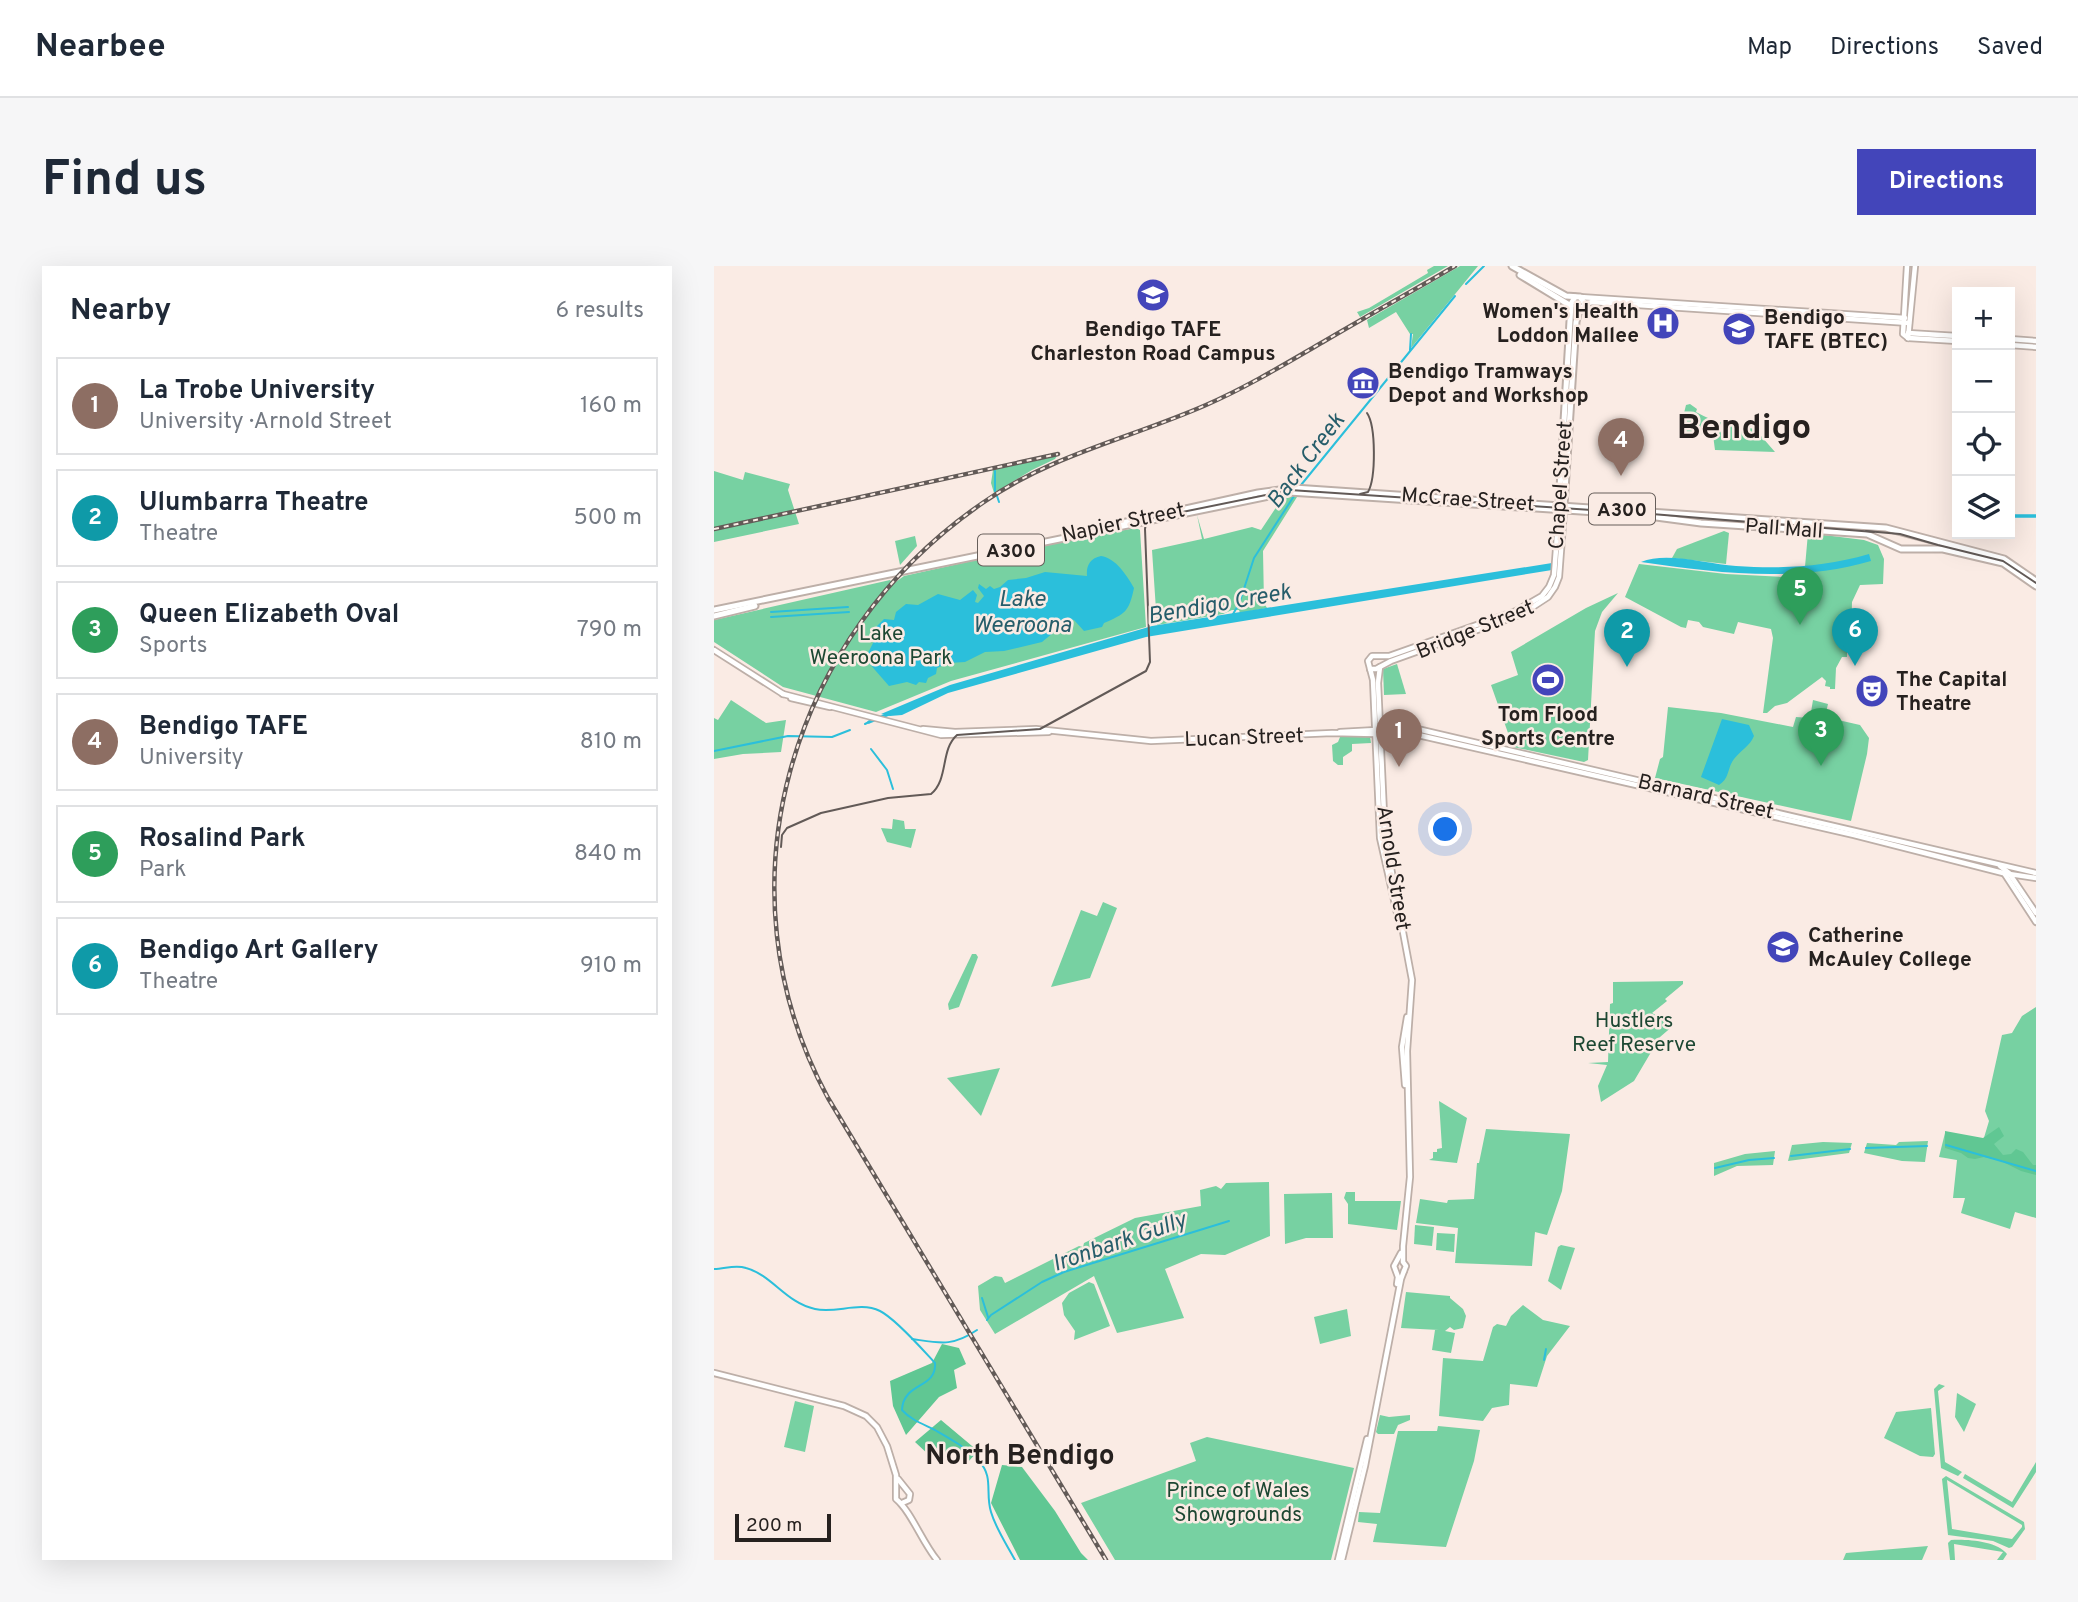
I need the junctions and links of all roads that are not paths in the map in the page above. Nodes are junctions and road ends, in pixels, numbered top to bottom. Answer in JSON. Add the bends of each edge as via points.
{"nodes":[{"id":1,"x":1506,"y":266,"type":"edge"},
{"id":2,"x":1512,"y":266,"type":"edge"},
{"id":3,"x":1907,"y":266,"type":"edge"},
{"id":4,"x":1915,"y":266,"type":"edge"},
{"id":5,"x":1577,"y":297,"type":"junction"},
{"id":6,"x":1585,"y":304,"type":"junction"},
{"id":7,"x":1688,"y":305,"type":"junction"},
{"id":8,"x":1571,"y":307,"type":"junction"},
{"id":9,"x":1581,"y":311,"type":"junction"},
{"id":10,"x":1814,"y":314,"type":"junction"},
{"id":11,"x":1858,"y":314,"type":"junction"},
{"id":12,"x":1862,"y":320,"type":"junction"},
{"id":13,"x":1907,"y":321,"type":"junction"},
{"id":14,"x":1952,"y":338,"type":"edge"},
{"id":15,"x":2015,"y":339,"type":"edge"},
{"id":16,"x":2036,"y":341,"type":"edge"},
{"id":17,"x":2015,"y":345,"type":"edge"},
{"id":18,"x":2036,"y":346,"type":"edge"},
{"id":19,"x":1569,"y":391,"type":"junction"},
{"id":20,"x":1258,"y":495,"type":"joint"},
{"id":21,"x":1561,"y":507,"type":"junction"},
{"id":22,"x":1675,"y":516,"type":"joint"},
{"id":23,"x":1736,"y":522,"type":"junction"},
{"id":24,"x":1801,"y":523,"type":"junction"},
{"id":25,"x":1795,"y":529,"type":"junction"},
{"id":26,"x":1893,"y":529,"type":"junction"},
{"id":27,"x":1804,"y":530,"type":"junction"},
{"id":28,"x":1891,"y":545,"type":"junction"},
{"id":29,"x":1954,"y":549,"type":"junction"},
{"id":30,"x":1556,"y":580,"type":"joint"},
{"id":31,"x":2034,"y":582,"type":"edge"},
{"id":32,"x":714,"y":613,"type":"edge"},
{"id":33,"x":716,"y":652,"type":"edge"},
{"id":34,"x":1406,"y":653,"type":"junction"},
{"id":35,"x":1378,"y":657,"type":"junction"},
{"id":36,"x":1381,"y":667,"type":"junction"},
{"id":37,"x":1370,"y":669,"type":"junction"},
{"id":38,"x":1377,"y":731,"type":"junction"},
{"id":39,"x":1503,"y":752,"type":"junction"},
{"id":40,"x":1521,"y":753,"type":"junction"},
{"id":41,"x":1532,"y":761,"type":"junction"},
{"id":42,"x":1624,"y":779,"type":"junction"},
{"id":43,"x":1701,"y":795,"type":"junction"},
{"id":44,"x":1739,"y":803,"type":"junction"},
{"id":45,"x":1732,"y":807,"type":"junction"},
{"id":46,"x":1768,"y":815,"type":"junction"},
{"id":47,"x":1996,"y":864,"type":"junction"},
{"id":48,"x":2006,"y":873,"type":"junction"},
{"id":49,"x":2036,"y":873,"type":"edge"},
{"id":50,"x":2025,"y":876,"type":"junction"},
{"id":51,"x":2036,"y":878,"type":"edge"},
{"id":52,"x":2018,"y":885,"type":"junction"},
{"id":53,"x":2036,"y":914,"type":"edge"},
{"id":54,"x":2036,"y":922,"type":"edge"},
{"id":55,"x":1400,"y":1262,"type":"junction"},
{"id":56,"x":1397,"y":1271,"type":"junction"},
{"id":57,"x":1404,"y":1271,"type":"junction"},
{"id":58,"x":1390,"y":1334,"type":"junction"},
{"id":59,"x":714,"y":1373,"type":"edge"},
{"id":60,"x":896,"y":1475,"type":"junction"},
{"id":61,"x":906,"y":1489,"type":"junction"},
{"id":62,"x":897,"y":1491,"type":"junction"},
{"id":63,"x":909,"y":1500,"type":"junction"},
{"id":64,"x":901,"y":1503,"type":"junction"},
{"id":65,"x":916,"y":1528,"type":"junction"},
{"id":66,"x":937,"y":1560,"type":"edge"},
{"id":67,"x":1340,"y":1560,"type":"edge"}],
"edges":[{"from":1,"to":8,"type":"main road"},
{"from":2,"to":5,"type":"main road"},
{"from":3,"to":13,"type":"main road"},
{"from":4,"to":13,"type":"main road"},
{"from":5,"to":6,"type":"main road"},
{"from":5,"to":7,"type":"main road"},
{"from":5,"to":8,"type":"main road"},
{"from":6,"to":7,"type":"main road"},
{"from":6,"to":9,"type":"main road","name":"Chapel Street"},
{"from":7,"to":10,"type":"main road"},
{"from":8,"to":9,"type":"main road"},
{"from":8,"to":19,"type":"main road","name":"Chapel Street"},
{"from":9,"to":19,"type":"main road","name":"Chapel Street","via":[[1576,320]]},
{"from":10,"to":11,"type":"main road"},
{"from":10,"to":12,"type":"main road"},
{"from":11,"to":12,"type":"main road"},
{"from":11,"to":13,"type":"main road"},
{"from":12,"to":13,"type":"main road"},
{"from":13,"to":14,"type":"main road","via":[[1906,335]]},
{"from":15,"to":16,"type":"main road"},
{"from":17,"to":18,"type":"main road"},
{"from":19,"to":21,"type":"main road","name":"Chapel Street"},
{"from":20,"to":21,"type":"main road","name":"McCrae Street","number":"A300","via":[[1298,490]]},
{"from":20,"to":32,"type":"main road","name":"Napier Street","number":"A300"},
{"from":21,"to":22,"type":"main road","name":"McCrae Street","number":"A300"},
{"from":21,"to":30,"type":"main road","name":"Chapel Street"},
{"from":22,"to":23,"type":"main road","name":"Pall Mall","number":"A300"},
{"from":23,"to":24,"type":"main road","name":"Pall Mall","number":"A300"},
{"from":23,"to":25,"type":"main road","name":"Pall Mall","number":"A300"},
{"from":24,"to":25,"type":"main road"},
{"from":24,"to":26,"type":"main road","name":"Pall Mall","number":"A300"},
{"from":24,"to":27,"type":"main road"},
{"from":25,"to":27,"type":"main road","name":"Pall Mall","number":"A300"},
{"from":26,"to":28,"type":"main road"},
{"from":26,"to":29,"type":"main road","number":"A300"},
{"from":27,"to":28,"type":"main road","name":"Pall Mall","number":"A300","via":[[1867,534]]},
{"from":28,"to":29,"type":"main road","number":"A300","via":[[1910,550]]},
{"from":29,"to":31,"type":"main road","number":"A300","via":[[2008,565]]},
{"from":30,"to":34,"type":"main road","name":"Bridge Street","via":[[1551,594],[1540,604]]},
{"from":33,"to":38,"type":"main road","name":"Lucan Street","via":[[783,694],[951,734],[1043,731],[1155,741]]},
{"from":34,"to":35,"type":"main road","name":"Bridge Street"},
{"from":34,"to":36,"type":"main road","name":"Bridge Street"},
{"from":35,"to":36,"type":"main road"},
{"from":35,"to":37,"type":"main road","via":[[1370,658]]},
{"from":36,"to":37,"type":"main road"},
{"from":36,"to":38,"type":"main road","name":"Arnold Street"},
{"from":37,"to":38,"type":"main road","name":"Arnold Street"},
{"from":38,"to":39,"type":"main road","name":"Barnard Street","via":[[1436,736]]},
{"from":38,"to":55,"type":"main road","name":"Arnold Street","via":[[1380,838],[1412,980],[1404,1044],[1410,1177]]},
{"from":39,"to":40,"type":"main road","name":"Barnard Street"},
{"from":39,"to":41,"type":"main road","name":"Barnard Street"},
{"from":40,"to":41,"type":"main road"},
{"from":40,"to":42,"type":"main road","name":"Barnard Street"},
{"from":41,"to":42,"type":"main road","name":"Barnard Street"},
{"from":42,"to":43,"type":"main road","name":"Barnard Street"},
{"from":42,"to":45,"type":"main road","name":"Barnard Street"},
{"from":43,"to":44,"type":"main road","name":"Barnard Street"},
{"from":43,"to":45,"type":"main road"},
{"from":44,"to":46,"type":"main road"},
{"from":44,"to":47,"type":"main road","name":"Barnard Street"},
{"from":45,"to":46,"type":"main road","name":"Barnard Street"},
{"from":46,"to":48,"type":"main road","name":"Barnard Street"},
{"from":47,"to":48,"type":"main road"},
{"from":47,"to":49,"type":"main road","name":"Barnard Street"},
{"from":48,"to":50,"type":"main road","name":"Barnard Street"},
{"from":48,"to":52,"type":"main road"},
{"from":48,"to":54,"type":"main road"},
{"from":50,"to":51,"type":"main road","name":"Barnard Street"},
{"from":50,"to":52,"type":"main road"},
{"from":52,"to":53,"type":"main road"},
{"from":55,"to":56,"type":"main road","via":[[1394,1266]]},
{"from":55,"to":57,"type":"main road","via":[[1406,1265]]},
{"from":56,"to":57,"type":"main road"},
{"from":56,"to":58,"type":"main road"},
{"from":57,"to":58,"type":"main road"},
{"from":58,"to":67,"type":"main road"},
{"from":59,"to":60,"type":"main road","via":[[859,1412],[882,1436]]},
{"from":60,"to":61,"type":"main road"},
{"from":60,"to":62,"type":"main road"},
{"from":61,"to":62,"type":"main road"},
{"from":61,"to":63,"type":"main road"},
{"from":62,"to":64,"type":"main road"},
{"from":63,"to":64,"type":"main road"},
{"from":63,"to":65,"type":"main road"},
{"from":64,"to":65,"type":"main road"},
{"from":65,"to":66,"type":"main road"}]}
